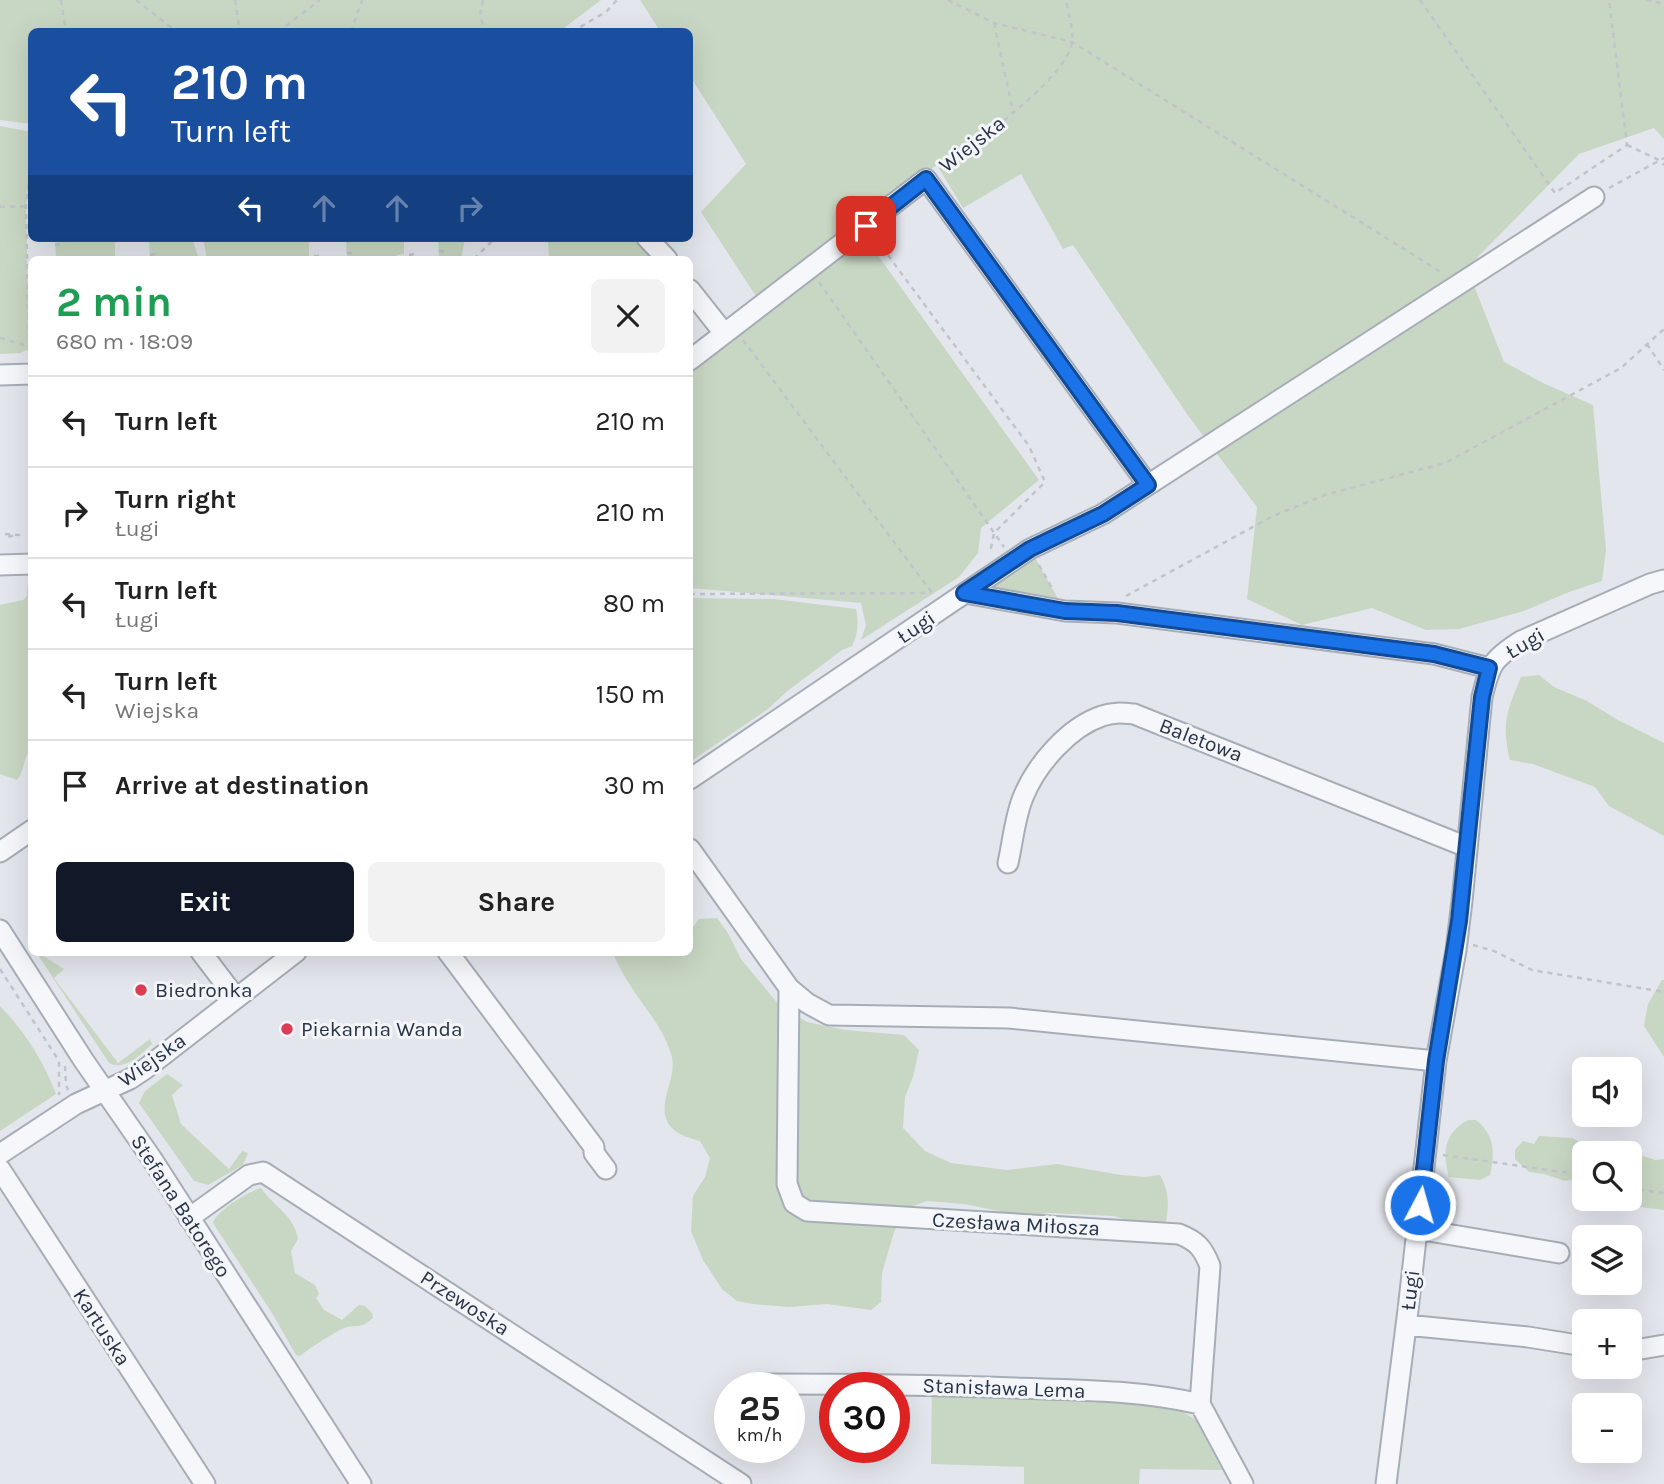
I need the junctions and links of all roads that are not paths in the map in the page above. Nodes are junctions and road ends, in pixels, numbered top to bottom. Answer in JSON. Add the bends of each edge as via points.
{"nodes":[{"id":1,"x":1594,"y":197,"type":"road end"},
{"id":2,"x":651,"y":242,"type":"edge"},
{"id":3,"x":664,"y":256,"type":"edge"},
{"id":4,"x":693,"y":293,"type":"edge"},
{"id":5,"x":729,"y":330,"type":"junction"},
{"id":6,"x":693,"y":358,"type":"edge"},
{"id":7,"x":28,"y":374,"type":"edge"},
{"id":8,"x":0,"y":375,"type":"edge"},
{"id":9,"x":1148,"y":485,"type":"junction"},
{"id":10,"x":28,"y":564,"type":"edge"},
{"id":11,"x":0,"y":565,"type":"edge"},
{"id":12,"x":1664,"y":580,"type":"edge"},
{"id":13,"x":964,"y":593,"type":"junction"},
{"id":14,"x":1489,"y":668,"type":"junction"},
{"id":15,"x":693,"y":777,"type":"edge"},
{"id":16,"x":28,"y":834,"type":"edge"},
{"id":17,"x":1467,"y":847,"type":"junction"},
{"id":18,"x":0,"y":852,"type":"edge"},
{"id":19,"x":693,"y":853,"type":"edge"},
{"id":20,"x":1008,"y":863,"type":"dead end"},
{"id":21,"x":0,"y":930,"type":"edge"},
{"id":22,"x":204,"y":956,"type":"edge"},
{"id":23,"x":291,"y":956,"type":"edge"},
{"id":24,"x":451,"y":956,"type":"edge"},
{"id":25,"x":789,"y":988,"type":"junction"},
{"id":26,"x":236,"y":998,"type":"junction"},
{"id":27,"x":1436,"y":1061,"type":"junction"},
{"id":28,"x":106,"y":1091,"type":"junction"},
{"id":29,"x":0,"y":1154,"type":"edge"},
{"id":30,"x":0,"y":1169,"type":"edge"},
{"id":31,"x":606,"y":1169,"type":"dead end"},
{"id":32,"x":189,"y":1218,"type":"junction"},
{"id":33,"x":1418,"y":1229,"type":"junction"},
{"id":34,"x":1559,"y":1253,"type":"dead end"},
{"id":35,"x":1406,"y":1325,"type":"junction"},
{"id":36,"x":1572,"y":1344,"type":"edge"},
{"id":37,"x":1664,"y":1345,"type":"edge"},
{"id":38,"x":1642,"y":1349,"type":"edge"},
{"id":39,"x":805,"y":1384,"type":"edge"},
{"id":40,"x":1200,"y":1404,"type":"junction"},
{"id":41,"x":205,"y":1484,"type":"edge"},
{"id":42,"x":361,"y":1484,"type":"edge"},
{"id":43,"x":741,"y":1484,"type":"edge"},
{"id":44,"x":1243,"y":1484,"type":"edge"},
{"id":45,"x":1385,"y":1484,"type":"edge"}],
"edges":[{"from":1,"to":9,"type":"street","name":"Ługi"},
{"from":2,"to":3,"type":"street"},
{"from":4,"to":5,"type":"street"},
{"from":5,"to":6,"type":"street","name":"Wiejska"},
{"from":5,"to":9,"type":"street","name":"Wiejska","via":[[926,179]]},
{"from":7,"to":8,"type":"street"},
{"from":9,"to":13,"type":"street","name":"Ługi"},
{"from":10,"to":11,"type":"street"},
{"from":12,"to":14,"type":"street","name":"Ługi","via":[[1521,641]]},
{"from":13,"to":14,"type":"street","via":[[1065,611],[1434,654]]},
{"from":13,"to":15,"type":"street","name":"Ługi"},
{"from":14,"to":17,"type":"street","name":"Ługi"},
{"from":16,"to":18,"type":"street"},
{"from":17,"to":20,"type":"street","name":"Baletowa","via":[[1145,718],[1116,713],[1099,717],[1073,733],[1035,775],[1023,797]]},
{"from":17,"to":27,"type":"street","name":"Ługi","via":[[1456,950]]},
{"from":19,"to":25,"type":"street"},
{"from":21,"to":28,"type":"street","name":"Stefana Batorego"},
{"from":22,"to":26,"type":"street"},
{"from":23,"to":26,"type":"street","name":"Wiejska"},
{"from":24,"to":31,"type":"street"},
{"from":25,"to":27,"type":"street","via":[[830,1015],[1009,1018]]},
{"from":25,"to":40,"type":"street","name":"Czesława Miłosza","via":[[787,1184],[794,1203],[807,1211],[1179,1234],[1195,1240],[1210,1266]]},
{"from":26,"to":28,"type":"street","name":"Wiejska","via":[[145,1069]]},
{"from":27,"to":33,"type":"street","name":"Ługi"},
{"from":28,"to":29,"type":"street","name":"Wiejska","via":[[76,1104]]},
{"from":28,"to":32,"type":"street","name":"Stefana Batorego"},
{"from":30,"to":41,"type":"street","name":"Kartuska"},
{"from":32,"to":42,"type":"street","name":"Stefana Batorego"},
{"from":32,"to":43,"type":"street","name":"Przewoska","via":[[249,1175],[263,1172]]},
{"from":33,"to":34,"type":"street"},
{"from":33,"to":35,"type":"street","name":"Ługi"},
{"from":35,"to":36,"type":"street"},
{"from":35,"to":45,"type":"street","name":"Ługi"},
{"from":37,"to":38,"type":"street"},
{"from":39,"to":40,"type":"street","name":"Stanisława Lema","via":[[1121,1391]]},
{"from":40,"to":44,"type":"street"}]}
